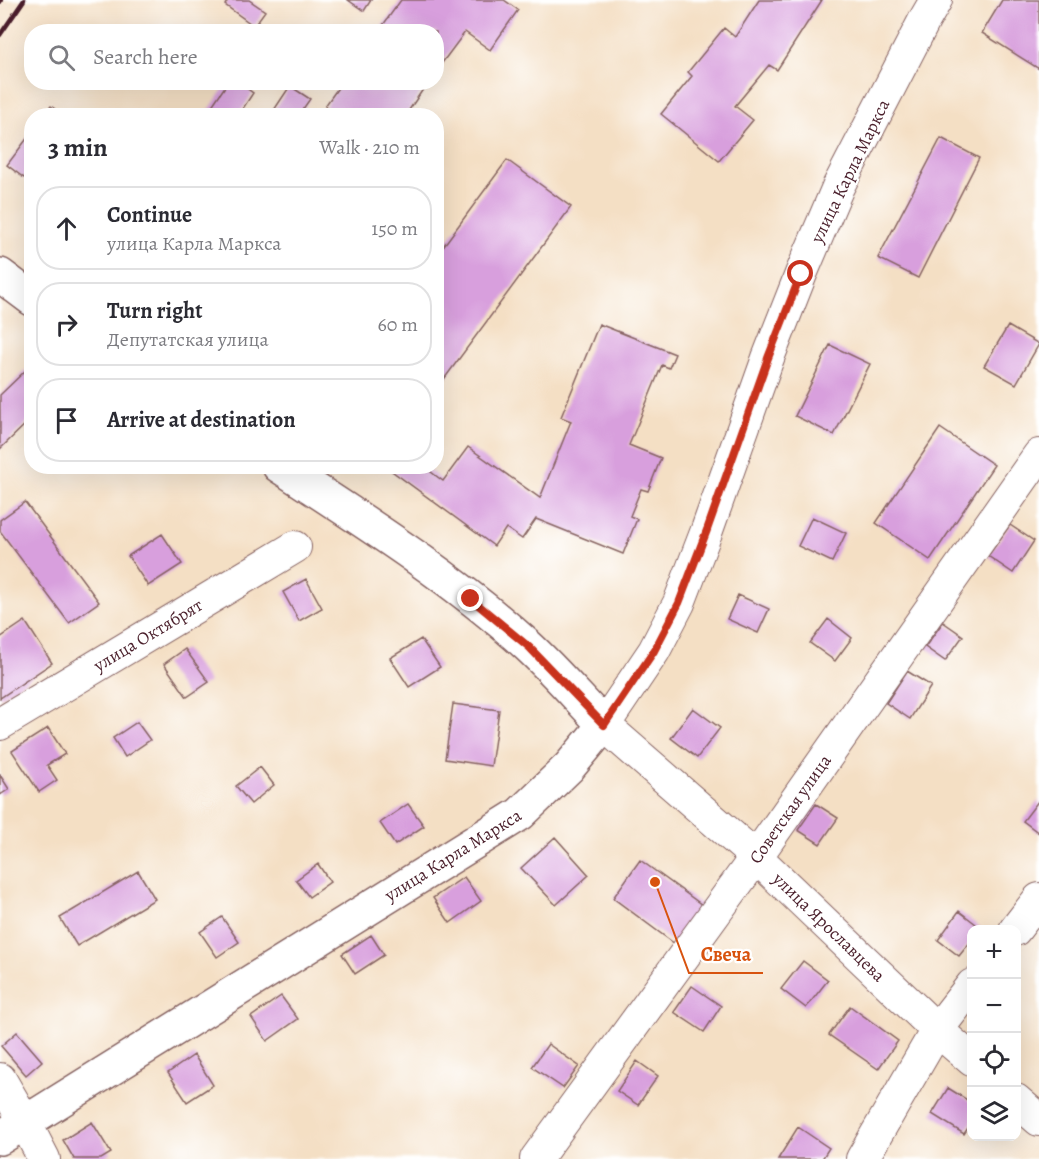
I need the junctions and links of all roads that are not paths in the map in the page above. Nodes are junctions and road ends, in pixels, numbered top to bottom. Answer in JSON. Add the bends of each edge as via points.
{"nodes":[{"id":1,"x":936,"y":0,"type":"edge"},
{"id":2,"x":1039,"y":455,"type":"edge"},
{"id":3,"x":291,"y":474,"type":"edge"},
{"id":4,"x":295,"y":547,"type":"dead end"},
{"id":5,"x":0,"y":724,"type":"edge"},
{"id":6,"x":604,"y":725,"type":"junction"},
{"id":7,"x":756,"y":857,"type":"junction"},
{"id":8,"x":1039,"y":899,"type":"edge"},
{"id":9,"x":1019,"y":925,"type":"edge"},
{"id":10,"x":967,"y":991,"type":"edge"},
{"id":11,"x":937,"y":1030,"type":"junction"},
{"id":12,"x":967,"y":1056,"type":"edge"},
{"id":13,"x":0,"y":1079,"type":"edge"},
{"id":14,"x":1021,"y":1104,"type":"edge"},
{"id":15,"x":1039,"y":1120,"type":"edge"},
{"id":16,"x":13,"y":1130,"type":"edge"},
{"id":17,"x":44,"y":1159,"type":"edge"},
{"id":18,"x":536,"y":1159,"type":"edge"},
{"id":19,"x":862,"y":1159,"type":"edge"}],
"edges":[{"from":1,"to":6,"type":"street","name":"улица Карла Маркса","via":[[838,188],[805,264],[679,603],[654,651]]},
{"from":2,"to":7,"type":"street","name":"Советская улица"},
{"from":3,"to":6,"type":"main road","via":[[404,548],[471,599],[529,647]]},
{"from":4,"to":5,"type":"street","name":"улица Октябрят"},
{"from":6,"to":7,"type":"street","name":"улица Ярославцева"},
{"from":6,"to":16,"type":"main road","name":"улица Карла Маркса","via":[[569,767],[520,814]]},
{"from":7,"to":11,"type":"street","name":"улица Ярославцева"},
{"from":7,"to":18,"type":"street","name":"Советская улица"},
{"from":8,"to":9,"type":"street"},
{"from":10,"to":11,"type":"street"},
{"from":11,"to":12,"type":"street","name":"улица Ярославцева"},
{"from":11,"to":19,"type":"street"},
{"from":13,"to":16,"type":"street"},
{"from":14,"to":15,"type":"street"},
{"from":16,"to":17,"type":"street"}]}
